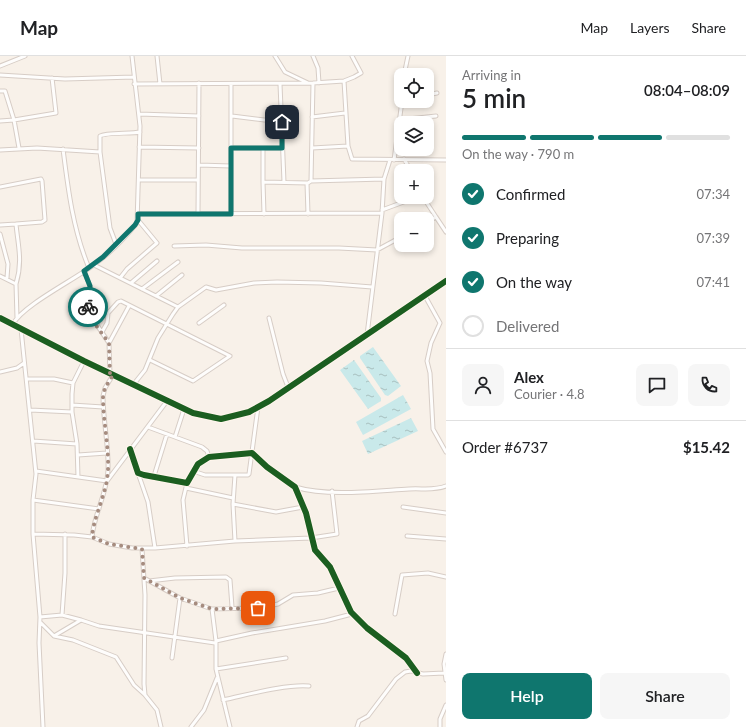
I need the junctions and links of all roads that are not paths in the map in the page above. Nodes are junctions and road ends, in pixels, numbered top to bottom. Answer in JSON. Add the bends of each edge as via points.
{"nodes":[{"id":1,"x":25,"y":56,"type":"edge"},
{"id":2,"x":132,"y":56,"type":"edge"},
{"id":3,"x":156,"y":56,"type":"edge"},
{"id":4,"x":276,"y":56,"type":"edge"},
{"id":5,"x":313,"y":56,"type":"edge"},
{"id":6,"x":352,"y":56,"type":"edge"},
{"id":7,"x":408,"y":56,"type":"edge"},
{"id":8,"x":0,"y":66,"type":"edge"},
{"id":9,"x":405,"y":68,"type":"edge"},
{"id":10,"x":0,"y":75,"type":"edge"},
{"id":11,"x":134,"y":77,"type":"junction"},
{"id":12,"x":52,"y":78,"type":"junction"},
{"id":13,"x":344,"y":81,"type":"junction"},
{"id":14,"x":319,"y":82,"type":"junction"},
{"id":15,"x":199,"y":83,"type":"junction"},
{"id":16,"x":308,"y":83,"type":"junction"},
{"id":17,"x":313,"y":83,"type":"junction"},
{"id":18,"x":134,"y":84,"type":"junction"},
{"id":19,"x":160,"y":84,"type":"junction"},
{"id":20,"x":229,"y":84,"type":"junction"},
{"id":21,"x":280,"y":84,"type":"junction"},
{"id":22,"x":0,"y":91,"type":"edge"},
{"id":23,"x":434,"y":94,"type":"edge"},
{"id":24,"x":437,"y":94,"type":"dead end"},
{"id":25,"x":345,"y":113,"type":"junction"},
{"id":26,"x":140,"y":114,"type":"junction"},
{"id":27,"x":199,"y":116,"type":"junction"},
{"id":28,"x":232,"y":116,"type":"junction"},
{"id":29,"x":312,"y":117,"type":"junction"},
{"id":30,"x":14,"y":120,"type":"junction"},
{"id":31,"x":0,"y":121,"type":"edge"},
{"id":32,"x":282,"y":122,"type":"junction"},
{"id":33,"x":140,"y":132,"type":"junction"},
{"id":34,"x":348,"y":146,"type":"junction"},
{"id":35,"x":139,"y":147,"type":"junction"},
{"id":36,"x":19,"y":148,"type":"junction"},
{"id":37,"x":199,"y":148,"type":"junction"},
{"id":38,"x":231,"y":148,"type":"junction"},
{"id":39,"x":263,"y":148,"type":"junction"},
{"id":40,"x":282,"y":148,"type":"junction"},
{"id":41,"x":312,"y":148,"type":"junction"},
{"id":42,"x":64,"y":149,"type":"junction"},
{"id":43,"x":394,"y":149,"type":"edge"},
{"id":44,"x":0,"y":150,"type":"edge"},
{"id":45,"x":100,"y":152,"type":"junction"},
{"id":46,"x":404,"y":159,"type":"junction"},
{"id":47,"x":392,"y":160,"type":"junction"},
{"id":48,"x":446,"y":160,"type":"edge"},
{"id":49,"x":407,"y":164,"type":"edge"},
{"id":50,"x":199,"y":165,"type":"junction"},
{"id":51,"x":231,"y":166,"type":"junction"},
{"id":52,"x":384,"y":179,"type":"junction"},
{"id":53,"x":139,"y":180,"type":"junction"},
{"id":54,"x":198,"y":180,"type":"junction"},
{"id":55,"x":311,"y":181,"type":"junction"},
{"id":56,"x":263,"y":182,"type":"junction"},
{"id":57,"x":284,"y":182,"type":"junction"},
{"id":58,"x":307,"y":184,"type":"junction"},
{"id":59,"x":0,"y":187,"type":"edge"},
{"id":60,"x":401,"y":204,"type":"edge"},
{"id":61,"x":428,"y":204,"type":"edge"},
{"id":62,"x":382,"y":212,"type":"junction"},
{"id":63,"x":138,"y":214,"type":"junction"},
{"id":64,"x":198,"y":214,"type":"junction"},
{"id":65,"x":231,"y":214,"type":"junction"},
{"id":66,"x":264,"y":214,"type":"junction"},
{"id":67,"x":308,"y":214,"type":"junction"},
{"id":68,"x":436,"y":217,"type":"joint"},
{"id":69,"x":138,"y":220,"type":"junction"},
{"id":70,"x":16,"y":224,"type":"junction"},
{"id":71,"x":0,"y":225,"type":"edge"},
{"id":72,"x":446,"y":232,"type":"edge"},
{"id":73,"x":0,"y":234,"type":"edge"},
{"id":74,"x":394,"y":241,"type":"edge"},
{"id":75,"x":116,"y":244,"type":"junction"},
{"id":76,"x":174,"y":246,"type":"dead end"},
{"id":77,"x":377,"y":250,"type":"junction"},
{"id":78,"x":157,"y":261,"type":"dead end"},
{"id":79,"x":178,"y":262,"type":"dead end"},
{"id":80,"x":94,"y":265,"type":"junction"},
{"id":81,"x":89,"y":268,"type":"junction"},
{"id":82,"x":84,"y":271,"type":"junction"},
{"id":83,"x":182,"y":275,"type":"dead end"},
{"id":84,"x":0,"y":276,"type":"edge"},
{"id":85,"x":7,"y":278,"type":"junction"},
{"id":86,"x":120,"y":278,"type":"junction"},
{"id":87,"x":446,"y":281,"type":"edge"},
{"id":88,"x":16,"y":284,"type":"junction"},
{"id":89,"x":131,"y":284,"type":"junction"},
{"id":90,"x":372,"y":287,"type":"junction"},
{"id":91,"x":142,"y":289,"type":"junction"},
{"id":92,"x":156,"y":296,"type":"junction"},
{"id":93,"x":425,"y":296,"type":"junction"},
{"id":94,"x":224,"y":304,"type":"dead end"},
{"id":95,"x":129,"y":306,"type":"junction"},
{"id":96,"x":178,"y":308,"type":"junction"},
{"id":97,"x":0,"y":318,"type":"edge"},
{"id":98,"x":17,"y":318,"type":"junction"},
{"id":99,"x":269,"y":318,"type":"dead end"},
{"id":100,"x":199,"y":323,"type":"dead end"},
{"id":101,"x":13,"y":324,"type":"junction"},
{"id":102,"x":167,"y":324,"type":"junction"},
{"id":103,"x":21,"y":329,"type":"junction"},
{"id":104,"x":102,"y":332,"type":"junction"},
{"id":105,"x":367,"y":336,"type":"junction"},
{"id":106,"x":109,"y":343,"type":"junction"},
{"id":107,"x":150,"y":360,"type":"junction"},
{"id":108,"x":84,"y":361,"type":"junction"},
{"id":109,"x":24,"y":363,"type":"junction"},
{"id":110,"x":0,"y":372,"type":"edge"},
{"id":111,"x":111,"y":374,"type":"junction"},
{"id":112,"x":27,"y":379,"type":"junction"},
{"id":113,"x":73,"y":383,"type":"junction"},
{"id":114,"x":133,"y":385,"type":"junction"},
{"id":115,"x":288,"y":387,"type":"junction"},
{"id":116,"x":168,"y":401,"type":"junction"},
{"id":117,"x":72,"y":405,"type":"junction"},
{"id":118,"x":258,"y":407,"type":"junction"},
{"id":119,"x":103,"y":408,"type":"junction"},
{"id":120,"x":184,"y":409,"type":"junction"},
{"id":121,"x":30,"y":410,"type":"junction"},
{"id":122,"x":72,"y":412,"type":"junction"},
{"id":123,"x":148,"y":427,"type":"junction"},
{"id":124,"x":167,"y":434,"type":"junction"},
{"id":125,"x":175,"y":437,"type":"junction"},
{"id":126,"x":33,"y":441,"type":"junction"},
{"id":127,"x":77,"y":444,"type":"junction"},
{"id":128,"x":130,"y":449,"type":"junction"},
{"id":129,"x":446,"y":452,"type":"edge"},
{"id":130,"x":107,"y":453,"type":"junction"},
{"id":131,"x":252,"y":453,"type":"junction"},
{"id":132,"x":78,"y":455,"type":"junction"},
{"id":133,"x":209,"y":457,"type":"junction"},
{"id":134,"x":36,"y":471,"type":"junction"},
{"id":135,"x":193,"y":471,"type":"junction"},
{"id":136,"x":138,"y":472,"type":"junction"},
{"id":137,"x":235,"y":475,"type":"junction"},
{"id":138,"x":78,"y":476,"type":"junction"},
{"id":139,"x":154,"y":476,"type":"junction"},
{"id":140,"x":107,"y":481,"type":"junction"},
{"id":141,"x":187,"y":483,"type":"junction"},
{"id":142,"x":446,"y":486,"type":"edge"},
{"id":143,"x":295,"y":487,"type":"junction"},
{"id":144,"x":186,"y":488,"type":"junction"},
{"id":145,"x":332,"y":491,"type":"junction"},
{"id":146,"x":233,"y":498,"type":"junction"},
{"id":147,"x":33,"y":500,"type":"junction"},
{"id":148,"x":233,"y":504,"type":"junction"},
{"id":149,"x":303,"y":507,"type":"junction"},
{"id":150,"x":403,"y":507,"type":"dead end"},
{"id":151,"x":99,"y":509,"type":"junction"},
{"id":152,"x":446,"y":513,"type":"edge"},
{"id":153,"x":33,"y":534,"type":"junction"},
{"id":154,"x":65,"y":534,"type":"junction"},
{"id":155,"x":407,"y":536,"type":"dead end"},
{"id":156,"x":92,"y":537,"type":"junction"},
{"id":157,"x":311,"y":538,"type":"junction"},
{"id":158,"x":446,"y":539,"type":"edge"},
{"id":159,"x":235,"y":541,"type":"junction"},
{"id":160,"x":187,"y":546,"type":"junction"},
{"id":161,"x":156,"y":548,"type":"junction"},
{"id":162,"x":142,"y":549,"type":"junction"},
{"id":163,"x":446,"y":577,"type":"edge"},
{"id":164,"x":144,"y":578,"type":"junction"},
{"id":165,"x":149,"y":581,"type":"junction"},
{"id":166,"x":339,"y":588,"type":"junction"},
{"id":167,"x":180,"y":598,"type":"junction"},
{"id":168,"x":232,"y":607,"type":"junction"},
{"id":169,"x":212,"y":609,"type":"junction"},
{"id":170,"x":352,"y":614,"type":"junction"},
{"id":171,"x":396,"y":614,"type":"dead end"},
{"id":172,"x":62,"y":615,"type":"junction"},
{"id":173,"x":40,"y":617,"type":"junction"},
{"id":174,"x":81,"y":620,"type":"junction"},
{"id":175,"x":40,"y":622,"type":"junction"},
{"id":176,"x":145,"y":632,"type":"junction"},
{"id":177,"x":54,"y":636,"type":"junction"},
{"id":178,"x":174,"y":637,"type":"junction"},
{"id":179,"x":216,"y":642,"type":"junction"},
{"id":180,"x":446,"y":654,"type":"edge"},
{"id":181,"x":172,"y":658,"type":"dead end"},
{"id":182,"x":286,"y":658,"type":"dead end"},
{"id":183,"x":216,"y":669,"type":"junction"},
{"id":184,"x":417,"y":673,"type":"junction"},
{"id":185,"x":444,"y":673,"type":"junction"},
{"id":186,"x":217,"y":678,"type":"junction"},
{"id":187,"x":446,"y":680,"type":"edge"},
{"id":188,"x":310,"y":686,"type":"dead end"},
{"id":189,"x":146,"y":695,"type":"junction"},
{"id":190,"x":223,"y":700,"type":"junction"},
{"id":191,"x":446,"y":705,"type":"edge"},
{"id":192,"x":43,"y":727,"type":"edge"},
{"id":193,"x":161,"y":727,"type":"edge"},
{"id":194,"x":191,"y":727,"type":"edge"},
{"id":195,"x":230,"y":727,"type":"edge"},
{"id":196,"x":357,"y":727,"type":"edge"},
{"id":197,"x":440,"y":727,"type":"edge"}],
"edges":[{"from":1,"to":8,"type":"street"},
{"from":2,"to":11,"type":"street"},
{"from":3,"to":19,"type":"street"},
{"from":4,"to":16,"type":"street","via":[[285,72]]},
{"from":5,"to":14,"type":"street","via":[[318,68]]},
{"from":6,"to":13,"type":"street","via":[[361,73]]},
{"from":7,"to":9,"type":"street"},
{"from":10,"to":12,"type":"street"},
{"from":11,"to":12,"type":"street"},
{"from":11,"to":18,"type":"street"},
{"from":12,"to":30,"type":"street","via":[[56,113]]},
{"from":13,"to":14,"type":"street"},
{"from":13,"to":25,"type":"street"},
{"from":14,"to":17,"type":"street"},
{"from":15,"to":19,"type":"street"},
{"from":15,"to":20,"type":"street"},
{"from":15,"to":27,"type":"street"},
{"from":16,"to":17,"type":"street"},
{"from":16,"to":21,"type":"street"},
{"from":17,"to":29,"type":"street"},
{"from":18,"to":19,"type":"street"},
{"from":18,"to":26,"type":"street"},
{"from":20,"to":21,"type":"street"},
{"from":20,"to":28,"type":"street"},
{"from":21,"to":32,"type":"street"},
{"from":22,"to":30,"type":"street","via":[[5,92]]},
{"from":23,"to":24,"type":"street"},
{"from":25,"to":29,"type":"street"},
{"from":25,"to":34,"type":"street"},
{"from":26,"to":27,"type":"street"},
{"from":26,"to":33,"type":"street"},
{"from":27,"to":37,"type":"street"},
{"from":28,"to":32,"type":"street"},
{"from":28,"to":38,"type":"street"},
{"from":29,"to":41,"type":"street"},
{"from":30,"to":31,"type":"street"},
{"from":30,"to":36,"type":"street"},
{"from":32,"to":40,"type":"street"},
{"from":33,"to":35,"type":"street"},
{"from":33,"to":45,"type":"street","via":[[102,135]]},
{"from":34,"to":41,"type":"street"},
{"from":34,"to":47,"type":"street","via":[[352,159]]},
{"from":35,"to":37,"type":"street"},
{"from":35,"to":53,"type":"street"},
{"from":36,"to":42,"type":"street"},
{"from":36,"to":44,"type":"street"},
{"from":37,"to":50,"type":"street"},
{"from":38,"to":39,"type":"street"},
{"from":38,"to":51,"type":"street"},
{"from":39,"to":40,"type":"street"},
{"from":39,"to":56,"type":"street"},
{"from":40,"to":57,"type":"street"},
{"from":41,"to":55,"type":"street"},
{"from":42,"to":45,"type":"street"},
{"from":42,"to":81,"type":"street","via":[[68,190],[80,245]]},
{"from":43,"to":47,"type":"street"},
{"from":45,"to":75,"type":"street","via":[[110,228]]},
{"from":46,"to":47,"type":"street"},
{"from":46,"to":48,"type":"street"},
{"from":46,"to":49,"type":"street"},
{"from":47,"to":52,"type":"street"},
{"from":50,"to":51,"type":"street"},
{"from":50,"to":54,"type":"street"},
{"from":51,"to":65,"type":"street"},
{"from":52,"to":55,"type":"street"},
{"from":52,"to":62,"type":"street"},
{"from":53,"to":54,"type":"street"},
{"from":53,"to":63,"type":"street"},
{"from":54,"to":64,"type":"street"},
{"from":55,"to":58,"type":"street"},
{"from":56,"to":57,"type":"street"},
{"from":56,"to":66,"type":"street"},
{"from":57,"to":58,"type":"street"},
{"from":58,"to":67,"type":"street"},
{"from":59,"to":70,"type":"street","via":[[26,181],[42,181],[45,220]]},
{"from":60,"to":62,"type":"street"},
{"from":61,"to":68,"type":"street"},
{"from":62,"to":67,"type":"street"},
{"from":62,"to":77,"type":"street"},
{"from":63,"to":64,"type":"street"},
{"from":63,"to":69,"type":"street"},
{"from":64,"to":65,"type":"street"},
{"from":65,"to":66,"type":"street"},
{"from":66,"to":67,"type":"street"},
{"from":68,"to":72,"type":"street"},
{"from":69,"to":75,"type":"street"},
{"from":69,"to":86,"type":"street","via":[[157,243]]},
{"from":70,"to":71,"type":"street"},
{"from":70,"to":88,"type":"street","via":[[21,258]]},
{"from":73,"to":85,"type":"street","via":[[8,264]]},
{"from":74,"to":77,"type":"street"},
{"from":75,"to":80,"type":"street"},
{"from":76,"to":77,"type":"street"},
{"from":77,"to":90,"type":"street"},
{"from":78,"to":89,"type":"street"},
{"from":79,"to":91,"type":"street"},
{"from":80,"to":81,"type":"street"},
{"from":80,"to":86,"type":"street"},
{"from":81,"to":82,"type":"street"},
{"from":82,"to":98,"type":"street"},
{"from":82,"to":104,"type":"street","via":[[90,286],[89,313]]},
{"from":83,"to":92,"type":"street"},
{"from":84,"to":85,"type":"street"},
{"from":85,"to":88,"type":"street"},
{"from":86,"to":89,"type":"street"},
{"from":87,"to":93,"type":"street"},
{"from":88,"to":98,"type":"street"},
{"from":89,"to":91,"type":"street"},
{"from":90,"to":96,"type":"street","via":[[303,282],[259,282],[216,290],[208,286]]},
{"from":90,"to":105,"type":"street"},
{"from":91,"to":92,"type":"street"},
{"from":92,"to":96,"type":"street"},
{"from":93,"to":105,"type":"street"},
{"from":93,"to":129,"type":"street","via":[[440,323],[427,359],[433,429]]},
{"from":94,"to":100,"type":"street"},
{"from":95,"to":102,"type":"street"},
{"from":95,"to":104,"type":"street","via":[[121,301],[116,303],[108,313],[107,324]]},
{"from":95,"to":106,"type":"street"},
{"from":96,"to":102,"type":"street"},
{"from":97,"to":101,"type":"street"},
{"from":98,"to":101,"type":"street"},
{"from":99,"to":115,"type":"street"},
{"from":101,"to":103,"type":"street"},
{"from":102,"to":107,"type":"street","via":[[158,338]]},
{"from":102,"to":107,"type":"street","via":[[230,356],[193,381]]},
{"from":103,"to":108,"type":"street"},
{"from":103,"to":109,"type":"street"},
{"from":104,"to":106,"type":"street"},
{"from":105,"to":115,"type":"street"},
{"from":106,"to":111,"type":"street"},
{"from":107,"to":114,"type":"street"},
{"from":108,"to":111,"type":"street"},
{"from":108,"to":113,"type":"street"},
{"from":109,"to":110,"type":"street","via":[[17,368]]},
{"from":109,"to":112,"type":"street"},
{"from":111,"to":114,"type":"street"},
{"from":111,"to":119,"type":"street","via":[[104,392]]},
{"from":112,"to":113,"type":"street","via":[[54,379]]},
{"from":112,"to":121,"type":"street"},
{"from":113,"to":117,"type":"street"},
{"from":114,"to":116,"type":"street"},
{"from":115,"to":118,"type":"street"},
{"from":116,"to":120,"type":"street"},
{"from":116,"to":123,"type":"street"},
{"from":117,"to":119,"type":"street"},
{"from":117,"to":122,"type":"street"},
{"from":118,"to":120,"type":"street","via":[[221,419]]},
{"from":118,"to":131,"type":"street"},
{"from":119,"to":130,"type":"street"},
{"from":120,"to":125,"type":"street"},
{"from":121,"to":122,"type":"street"},
{"from":121,"to":126,"type":"street"},
{"from":122,"to":127,"type":"street"},
{"from":123,"to":124,"type":"street"},
{"from":123,"to":128,"type":"street"},
{"from":124,"to":125,"type":"street"},
{"from":124,"to":139,"type":"street"},
{"from":125,"to":133,"type":"street","via":[[202,447]]},
{"from":126,"to":127,"type":"street"},
{"from":126,"to":134,"type":"street"},
{"from":127,"to":132,"type":"street"},
{"from":128,"to":136,"type":"street"},
{"from":128,"to":140,"type":"street"},
{"from":130,"to":132,"type":"street"},
{"from":130,"to":140,"type":"street"},
{"from":131,"to":133,"type":"street"},
{"from":131,"to":137,"type":"street","via":[[248,476]]},
{"from":131,"to":143,"type":"street","via":[[266,467]]},
{"from":132,"to":138,"type":"street"},
{"from":133,"to":135,"type":"street"},
{"from":134,"to":138,"type":"street"},
{"from":134,"to":147,"type":"street"},
{"from":135,"to":137,"type":"street"},
{"from":135,"to":141,"type":"street"},
{"from":136,"to":139,"type":"street"},
{"from":136,"to":161,"type":"street","via":[[148,502]]},
{"from":137,"to":146,"type":"street"},
{"from":138,"to":140,"type":"street"},
{"from":139,"to":141,"type":"street"},
{"from":140,"to":151,"type":"street"},
{"from":141,"to":144,"type":"street"},
{"from":142,"to":145,"type":"street","via":[[432,490],[411,489],[370,493]]},
{"from":143,"to":145,"type":"street"},
{"from":143,"to":149,"type":"street"},
{"from":144,"to":146,"type":"street"},
{"from":144,"to":160,"type":"street","via":[[183,500]]},
{"from":145,"to":157,"type":"street","via":[[337,534]]},
{"from":146,"to":148,"type":"street"},
{"from":147,"to":151,"type":"street"},
{"from":147,"to":153,"type":"street"},
{"from":148,"to":149,"type":"street","via":[[276,512]]},
{"from":148,"to":159,"type":"street"},
{"from":149,"to":157,"type":"street"},
{"from":150,"to":152,"type":"street"},
{"from":151,"to":156,"type":"street"},
{"from":153,"to":154,"type":"street"},
{"from":153,"to":173,"type":"street"},
{"from":154,"to":156,"type":"street"},
{"from":154,"to":172,"type":"street"},
{"from":155,"to":158,"type":"street"},
{"from":156,"to":162,"type":"street","via":[[109,544]]},
{"from":157,"to":159,"type":"street"},
{"from":157,"to":166,"type":"street","via":[[315,550],[330,566]]},
{"from":159,"to":160,"type":"street"},
{"from":160,"to":161,"type":"street"},
{"from":161,"to":162,"type":"street"},
{"from":162,"to":164,"type":"street"},
{"from":163,"to":171,"type":"street","via":[[428,573],[402,575]]},
{"from":164,"to":165,"type":"street"},
{"from":164,"to":176,"type":"street"},
{"from":165,"to":167,"type":"street"},
{"from":165,"to":168,"type":"street","via":[[226,577],[230,580]]},
{"from":166,"to":168,"type":"street","via":[[293,595],[283,602],[266,607]]},
{"from":166,"to":170,"type":"street"},
{"from":167,"to":169,"type":"street"},
{"from":167,"to":178,"type":"street"},
{"from":168,"to":169,"type":"street"},
{"from":169,"to":179,"type":"street"},
{"from":170,"to":179,"type":"street"},
{"from":170,"to":184,"type":"street","via":[[406,658]]},
{"from":172,"to":173,"type":"street"},
{"from":172,"to":174,"type":"street"},
{"from":173,"to":175,"type":"street"},
{"from":174,"to":176,"type":"street","via":[[99,626]]},
{"from":174,"to":177,"type":"street"},
{"from":175,"to":177,"type":"street"},
{"from":175,"to":192,"type":"street"},
{"from":176,"to":178,"type":"street"},
{"from":176,"to":189,"type":"street","via":[[142,666]]},
{"from":177,"to":189,"type":"street","via":[[73,640],[116,658],[134,685]]},
{"from":178,"to":179,"type":"street"},
{"from":178,"to":181,"type":"street"},
{"from":179,"to":183,"type":"street"},
{"from":180,"to":185,"type":"street"},
{"from":182,"to":183,"type":"street"},
{"from":183,"to":186,"type":"street"},
{"from":184,"to":185,"type":"street"},
{"from":184,"to":196,"type":"street","via":[[407,671],[396,679],[368,716],[359,720]]},
{"from":185,"to":187,"type":"street"},
{"from":186,"to":190,"type":"street"},
{"from":186,"to":194,"type":"street","via":[[204,710]]},
{"from":188,"to":190,"type":"street","via":[[245,694]]},
{"from":189,"to":193,"type":"street","via":[[156,707]]},
{"from":190,"to":195,"type":"street"},
{"from":191,"to":197,"type":"street","via":[[440,718]]}]}
